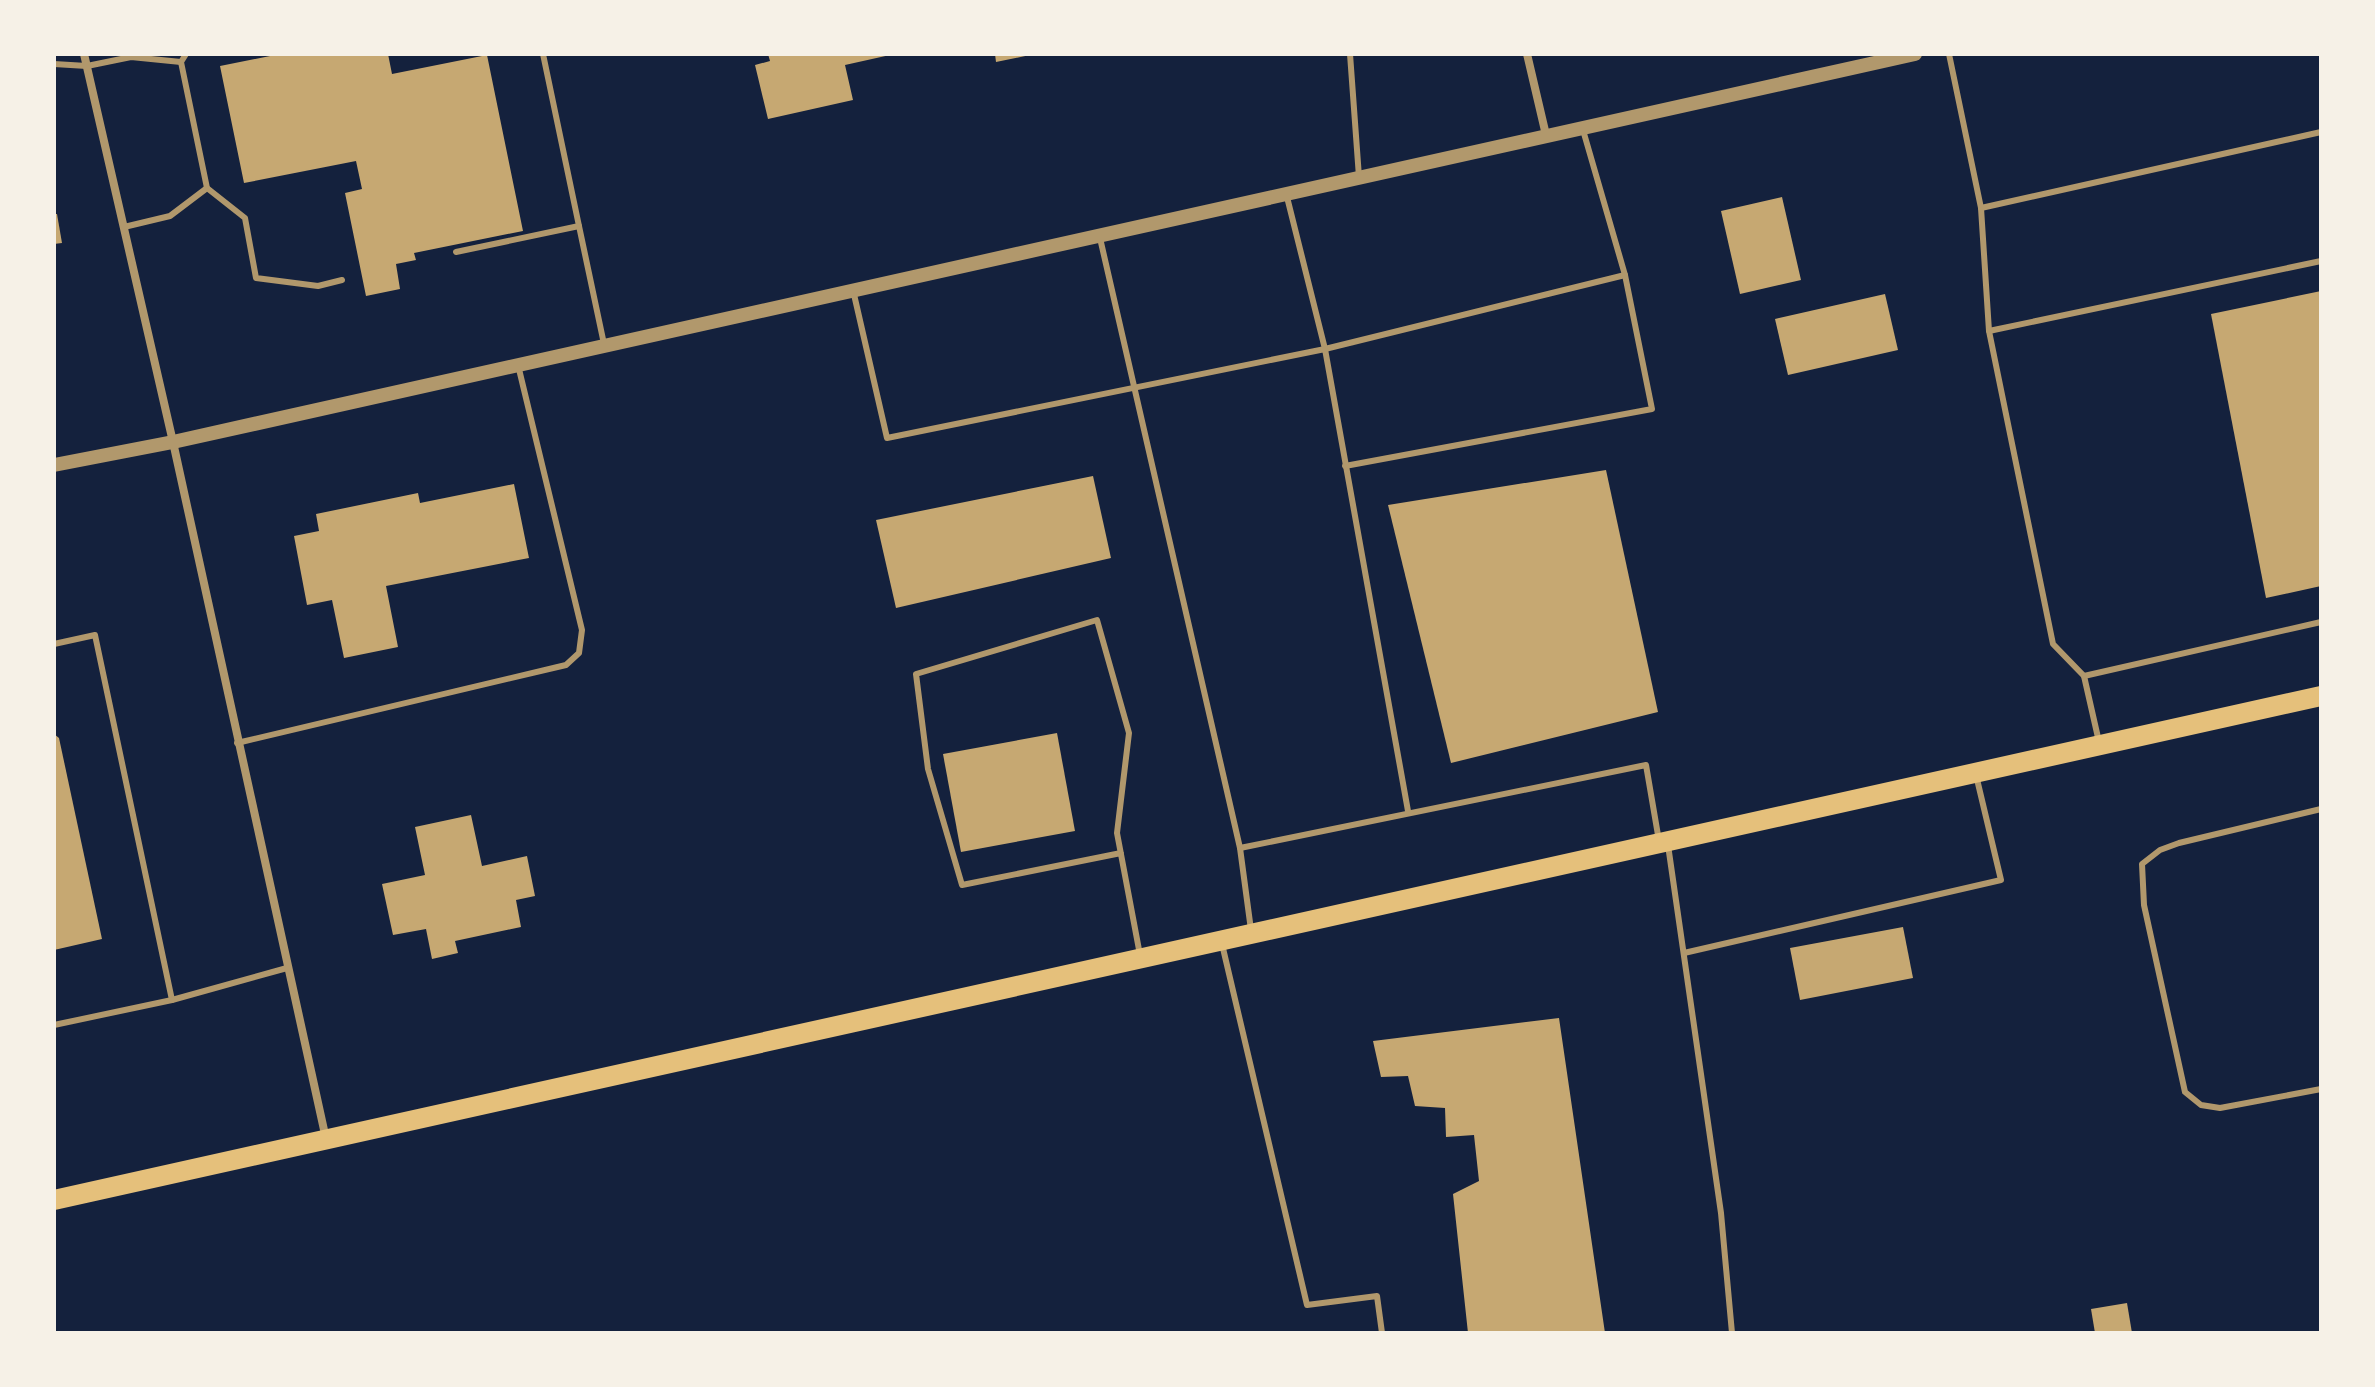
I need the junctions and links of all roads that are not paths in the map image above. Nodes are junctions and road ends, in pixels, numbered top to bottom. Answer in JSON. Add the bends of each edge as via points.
{"nodes":[{"id":1,"x":84,"y":54,"type":"edge"},
{"id":2,"x":186,"y":54,"type":"edge"},
{"id":3,"x":543,"y":54,"type":"edge"},
{"id":4,"x":1350,"y":54,"type":"edge"},
{"id":5,"x":1527,"y":54,"type":"edge"},
{"id":6,"x":1915,"y":54,"type":"edge"},
{"id":7,"x":1949,"y":54,"type":"edge"},
{"id":8,"x":181,"y":62,"type":"junction"},
{"id":9,"x":54,"y":64,"type":"edge"},
{"id":10,"x":87,"y":66,"type":"junction"},
{"id":11,"x":1582,"y":127,"type":"junction"},
{"id":12,"x":2321,"y":132,"type":"edge"},
{"id":13,"x":1546,"y":135,"type":"junction"},
{"id":14,"x":1359,"y":177,"type":"junction"},
{"id":15,"x":207,"y":188,"type":"junction"},
{"id":16,"x":1286,"y":193,"type":"junction"},
{"id":17,"x":1981,"y":208,"type":"junction"},
{"id":18,"x":579,"y":226,"type":"junction"},
{"id":19,"x":124,"y":227,"type":"junction"},
{"id":20,"x":1099,"y":235,"type":"junction"},
{"id":21,"x":456,"y":252,"type":"dead end"},
{"id":22,"x":2321,"y":261,"type":"edge"},
{"id":23,"x":1625,"y":275,"type":"junction"},
{"id":24,"x":342,"y":280,"type":"dead end"},
{"id":25,"x":852,"y":290,"type":"junction"},
{"id":26,"x":1989,"y":331,"type":"junction"},
{"id":27,"x":605,"y":345,"type":"junction"},
{"id":28,"x":1325,"y":349,"type":"junction"},
{"id":29,"x":518,"y":365,"type":"junction"},
{"id":30,"x":1134,"y":387,"type":"junction"},
{"id":31,"x":173,"y":442,"type":"junction"},
{"id":32,"x":54,"y":465,"type":"edge"},
{"id":33,"x":1345,"y":466,"type":"junction"},
{"id":34,"x":2321,"y":622,"type":"edge"},
{"id":35,"x":54,"y":644,"type":"edge"},
{"id":36,"x":2084,"y":676,"type":"junction"},
{"id":37,"x":2321,"y":696,"type":"edge"},
{"id":38,"x":237,"y":743,"type":"junction"},
{"id":39,"x":2100,"y":745,"type":"junction"},
{"id":40,"x":1976,"y":773,"type":"junction"},
{"id":41,"x":2321,"y":809,"type":"edge"},
{"id":42,"x":1408,"y":811,"type":"junction"},
{"id":43,"x":1663,"y":842,"type":"junction"},
{"id":44,"x":1240,"y":848,"type":"junction"},
{"id":45,"x":1121,"y":853,"type":"junction"},
{"id":46,"x":1251,"y":934,"type":"junction"},
{"id":47,"x":1221,"y":940,"type":"junction"},
{"id":48,"x":1684,"y":953,"type":"junction"},
{"id":49,"x":1141,"y":958,"type":"junction"},
{"id":50,"x":287,"y":968,"type":"junction"},
{"id":51,"x":172,"y":1000,"type":"junction"},
{"id":52,"x":54,"y":1025,"type":"edge"},
{"id":53,"x":2321,"y":1089,"type":"edge"},
{"id":54,"x":326,"y":1139,"type":"junction"},
{"id":55,"x":54,"y":1200,"type":"edge"},
{"id":56,"x":1382,"y":1333,"type":"edge"},
{"id":57,"x":1732,"y":1333,"type":"edge"}],
"edges":[{"from":1,"to":10,"type":"street"},
{"from":2,"to":8,"type":"lane"},
{"from":3,"to":18,"type":"lane"},
{"from":4,"to":14,"type":"lane"},
{"from":5,"to":13,"type":"street"},
{"from":6,"to":11,"type":"street"},
{"from":7,"to":17,"type":"lane"},
{"from":8,"to":10,"type":"lane","via":[[131,57]]},
{"from":8,"to":15,"type":"lane"},
{"from":9,"to":10,"type":"lane"},
{"from":10,"to":19,"type":"street"},
{"from":11,"to":13,"type":"street"},
{"from":11,"to":23,"type":"lane"},
{"from":12,"to":17,"type":"lane"},
{"from":13,"to":14,"type":"street"},
{"from":14,"to":16,"type":"street"},
{"from":15,"to":19,"type":"lane","via":[[170,216]]},
{"from":15,"to":24,"type":"lane","via":[[245,218],[256,278],[318,286]]},
{"from":16,"to":20,"type":"street"},
{"from":16,"to":28,"type":"lane"},
{"from":17,"to":26,"type":"lane"},
{"from":18,"to":21,"type":"lane"},
{"from":18,"to":27,"type":"lane"},
{"from":19,"to":31,"type":"street"},
{"from":20,"to":25,"type":"street"},
{"from":20,"to":30,"type":"lane"},
{"from":22,"to":26,"type":"lane"},
{"from":23,"to":28,"type":"lane"},
{"from":23,"to":33,"type":"lane","via":[[1652,409]]},
{"from":25,"to":27,"type":"street"},
{"from":25,"to":30,"type":"lane","via":[[887,438]]},
{"from":26,"to":36,"type":"lane","via":[[2053,644]]},
{"from":27,"to":29,"type":"street"},
{"from":28,"to":30,"type":"lane"},
{"from":28,"to":33,"type":"lane"},
{"from":29,"to":31,"type":"street"},
{"from":29,"to":38,"type":"lane","via":[[582,630],[579,653],[566,665]]},
{"from":30,"to":44,"type":"lane"},
{"from":31,"to":32,"type":"street"},
{"from":31,"to":38,"type":"street"},
{"from":33,"to":42,"type":"lane"},
{"from":34,"to":36,"type":"lane"},
{"from":35,"to":51,"type":"lane","via":[[95,635]]},
{"from":36,"to":39,"type":"lane"},
{"from":37,"to":39,"type":"main road"},
{"from":38,"to":50,"type":"street"},
{"from":39,"to":40,"type":"main road"},
{"from":40,"to":43,"type":"main road"},
{"from":40,"to":48,"type":"lane","via":[[2001,880]]},
{"from":41,"to":53,"type":"lane","via":[[2179,843],[2142,864],[2144,905],[2185,1092],[2201,1105],[2220,1108]]},
{"from":42,"to":43,"type":"lane","via":[[1646,765]]},
{"from":42,"to":44,"type":"lane"},
{"from":43,"to":46,"type":"main road"},
{"from":43,"to":48,"type":"lane"},
{"from":44,"to":46,"type":"lane"},
{"from":45,"to":45,"type":"lane","via":[[1117,833],[1129,733],[1097,620],[916,674],[928,769],[962,885]]},
{"from":45,"to":49,"type":"lane"},
{"from":46,"to":47,"type":"main road"},
{"from":47,"to":49,"type":"main road"},
{"from":47,"to":56,"type":"lane","via":[[1307,1305],[1377,1296]]},
{"from":48,"to":57,"type":"lane","via":[[1721,1213]]},
{"from":49,"to":54,"type":"main road"},
{"from":50,"to":51,"type":"lane"},
{"from":50,"to":54,"type":"street"},
{"from":51,"to":52,"type":"lane"},
{"from":54,"to":55,"type":"main road"}]}
